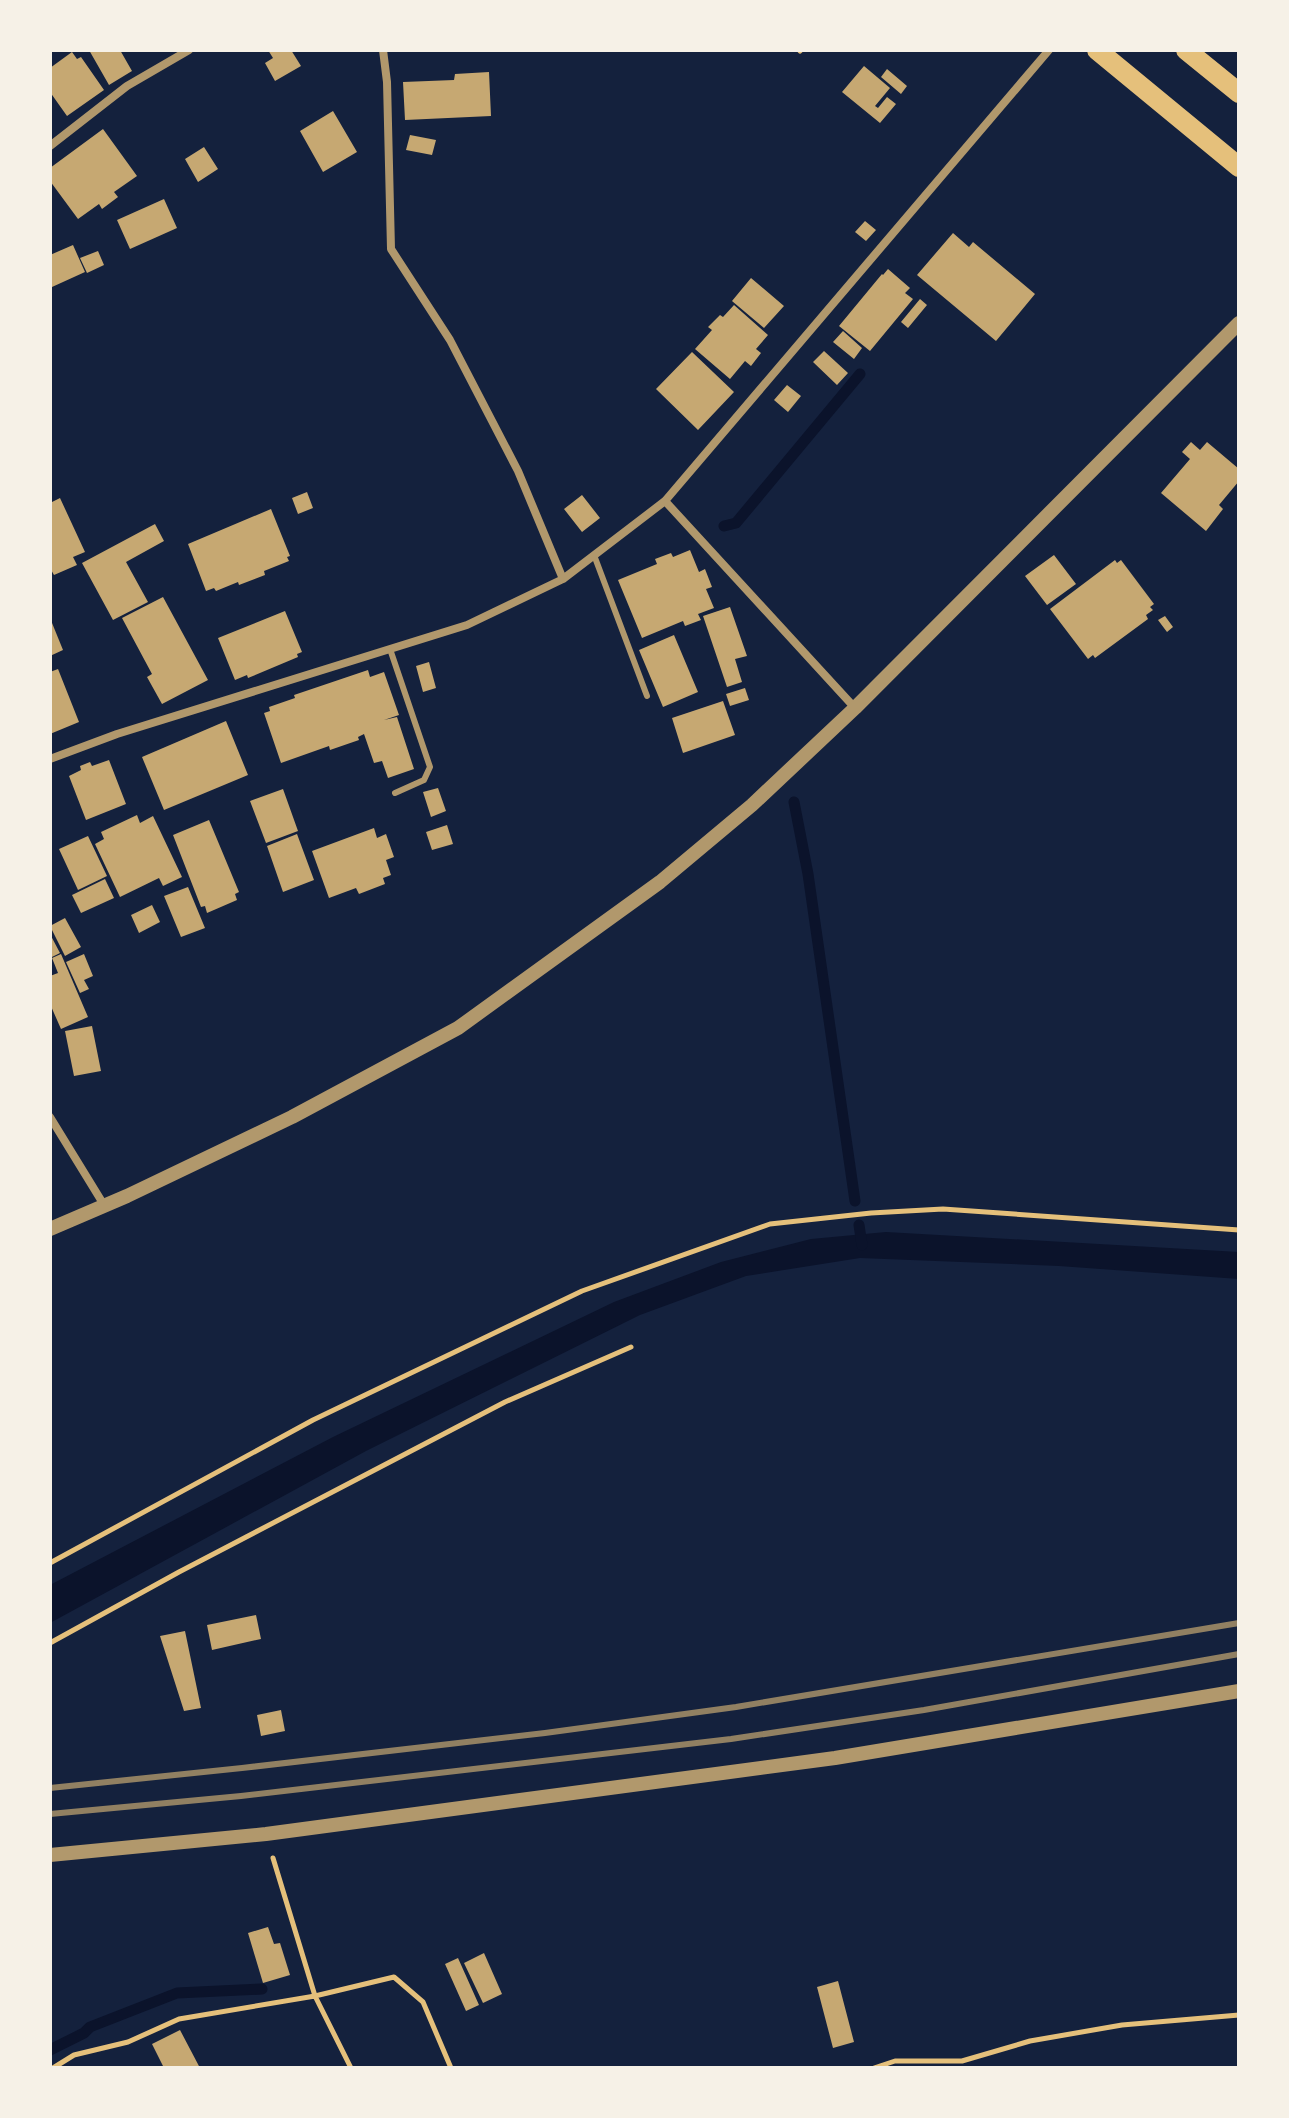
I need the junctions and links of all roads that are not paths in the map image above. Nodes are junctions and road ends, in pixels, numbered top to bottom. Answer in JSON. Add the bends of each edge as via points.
{"nodes":[{"id":1,"x":189,"y":50,"type":"edge"},
{"id":2,"x":383,"y":50,"type":"edge"},
{"id":3,"x":1049,"y":50,"type":"edge"},
{"id":4,"x":1097,"y":50,"type":"edge"},
{"id":5,"x":1186,"y":50,"type":"edge"},
{"id":6,"x":1239,"y":93,"type":"edge"},
{"id":7,"x":50,"y":146,"type":"edge"},
{"id":8,"x":1239,"y":167,"type":"edge"},
{"id":9,"x":1239,"y":323,"type":"edge"},
{"id":10,"x":665,"y":501,"type":"junction"},
{"id":11,"x":594,"y":555,"type":"junction"},
{"id":12,"x":563,"y":579,"type":"junction"},
{"id":13,"x":390,"y":649,"type":"junction"},
{"id":14,"x":647,"y":696,"type":"dead end"},
{"id":15,"x":855,"y":708,"type":"junction"},
{"id":16,"x":50,"y":759,"type":"edge"},
{"id":17,"x":395,"y":793,"type":"dead end"},
{"id":18,"x":50,"y":1117,"type":"edge"},
{"id":19,"x":104,"y":1205,"type":"junction"},
{"id":20,"x":50,"y":1229,"type":"edge"},
{"id":21,"x":1239,"y":1691,"type":"edge"},
{"id":22,"x":50,"y":1855,"type":"edge"}],
"edges":[{"from":1,"to":7,"type":"street","via":[[127,86]]},
{"from":2,"to":12,"type":"street","via":[[391,249],[456,353],[518,471]]},
{"from":3,"to":10,"type":"street"},
{"from":4,"to":8,"type":"main road"},
{"from":5,"to":6,"type":"main road"},
{"from":9,"to":15,"type":"street"},
{"from":10,"to":11,"type":"street"},
{"from":10,"to":15,"type":"street"},
{"from":11,"to":12,"type":"street"},
{"from":11,"to":14,"type":"lane"},
{"from":12,"to":13,"type":"street","via":[[467,625]]},
{"from":13,"to":16,"type":"street"},
{"from":13,"to":17,"type":"lane","via":[[430,767],[424,780]]},
{"from":15,"to":19,"type":"street","via":[[660,882],[458,1028],[292,1117]]},
{"from":18,"to":19,"type":"street"},
{"from":19,"to":20,"type":"street"},
{"from":21,"to":22,"type":"street","via":[[835,1758],[266,1834]]}]}
